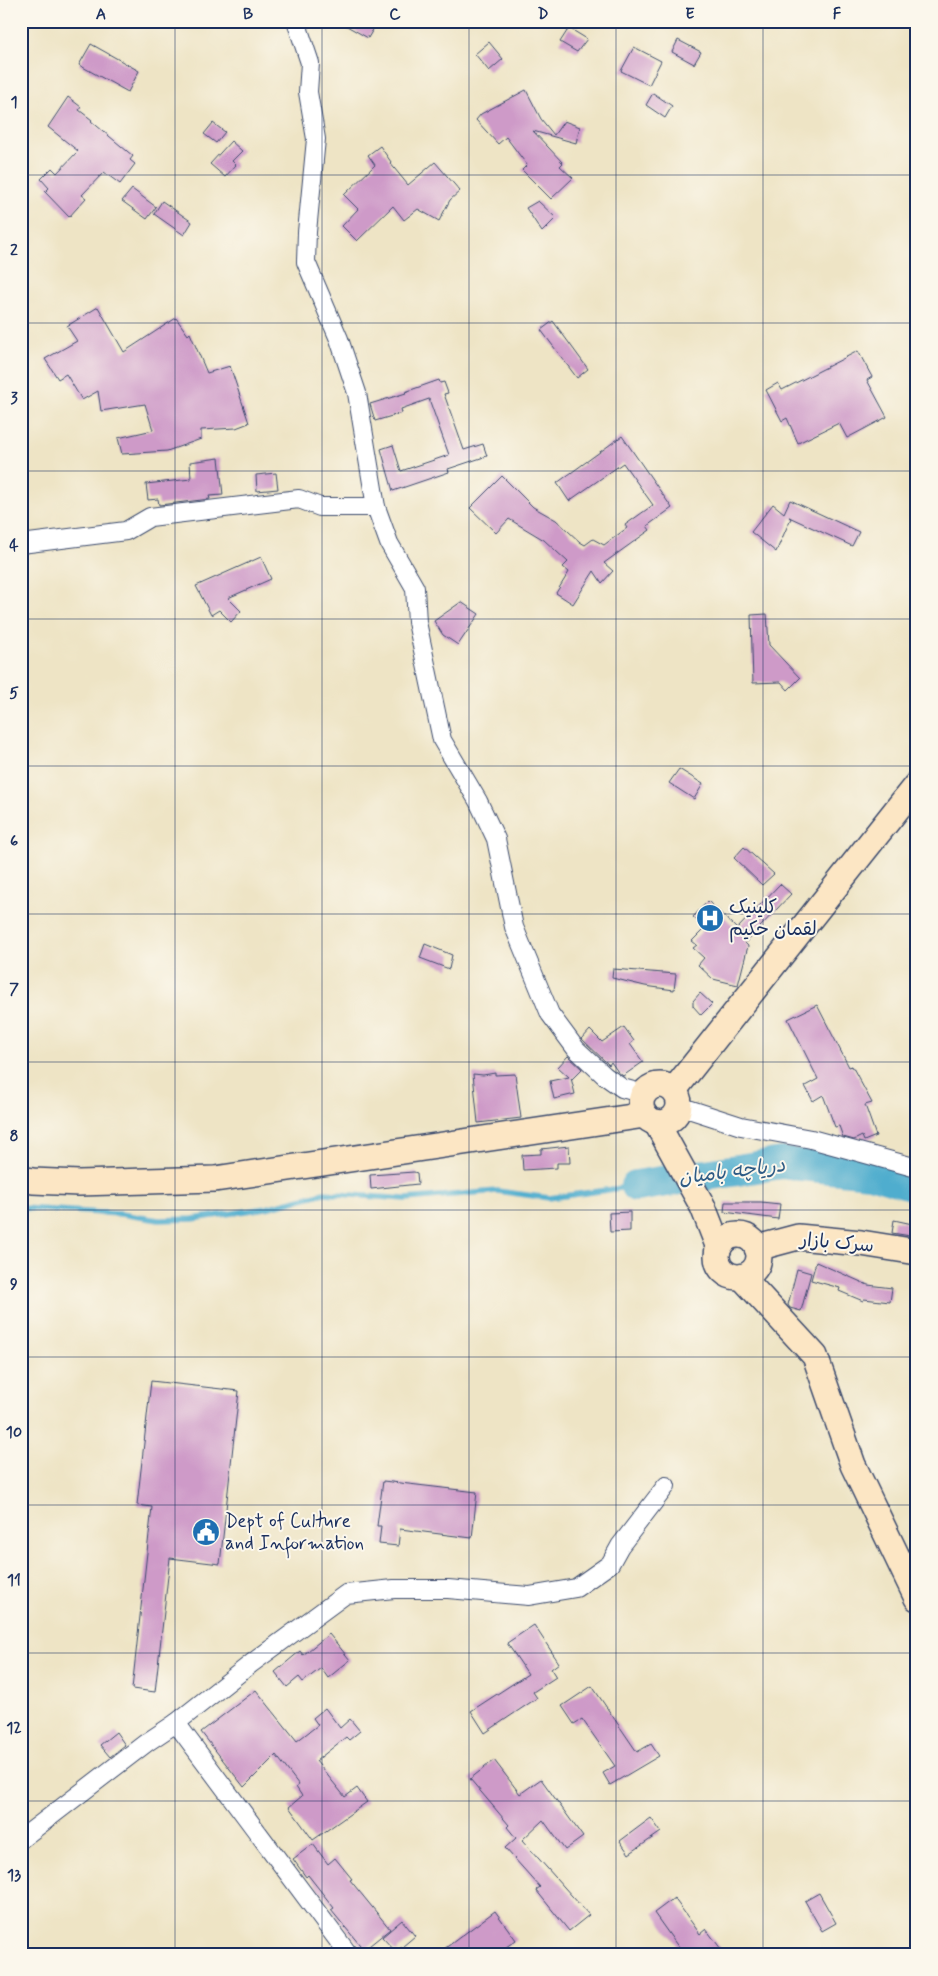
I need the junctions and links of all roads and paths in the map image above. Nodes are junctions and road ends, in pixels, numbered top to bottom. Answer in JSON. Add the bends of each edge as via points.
{"nodes":[{"id":1,"x":296,"y":21,"type":"edge"},
{"id":2,"x":376,"y":507,"type":"junction"},
{"id":3,"x":21,"y":544,"type":"edge"},
{"id":4,"x":917,"y":784,"type":"edge"},
{"id":5,"x":662,"y":1108,"type":"junction"},
{"id":6,"x":917,"y":1168,"type":"edge"},
{"id":7,"x":21,"y":1179,"type":"edge"},
{"id":8,"x":724,"y":1242,"type":"junction"},
{"id":9,"x":757,"y":1248,"type":"junction"},
{"id":10,"x":917,"y":1252,"type":"edge"},
{"id":11,"x":742,"y":1277,"type":"junction"},
{"id":12,"x":666,"y":1486,"type":"dead end"},
{"id":13,"x":917,"y":1598,"type":"edge"},
{"id":14,"x":176,"y":1723,"type":"junction"},
{"id":15,"x":21,"y":1839,"type":"edge"},
{"id":16,"x":349,"y":1955,"type":"edge"}],
"edges":[{"from":1,"to":2,"type":"street","via":[[310,64],[308,92],[316,140],[306,262],[339,339],[357,393]]},
{"from":2,"to":3,"type":"street","via":[[320,507],[299,499],[150,517],[126,530]]},
{"from":2,"to":5,"type":"street","via":[[389,543],[415,588],[417,622],[442,740],[478,801],[496,840],[514,927],[550,1014],[576,1049],[605,1076]]},
{"from":4,"to":5,"type":"main road"},
{"from":5,"to":6,"type":"street","via":[[811,1139]]},
{"from":5,"to":7,"type":"main road","via":[[215,1180],[79,1184]]},
{"from":5,"to":8,"type":"main road","via":[[677,1148],[710,1205]]},
{"from":8,"to":9,"type":"main road","via":[[736,1235],[748,1238]]},
{"from":8,"to":11,"type":"main road","via":[[717,1259],[722,1270],[731,1276]]},
{"from":9,"to":10,"type":"main road","name":"سرک بازار","via":[[798,1237]]},
{"from":9,"to":11,"type":"main road","via":[[759,1260],[756,1266]]},
{"from":11,"to":13,"type":"main road","via":[[815,1356],[854,1465]]},
{"from":12,"to":14,"type":"street","via":[[610,1564],[576,1588],[528,1596],[394,1588],[346,1594]]},
{"from":14,"to":15,"type":"street"},
{"from":14,"to":16,"type":"street"}]}
